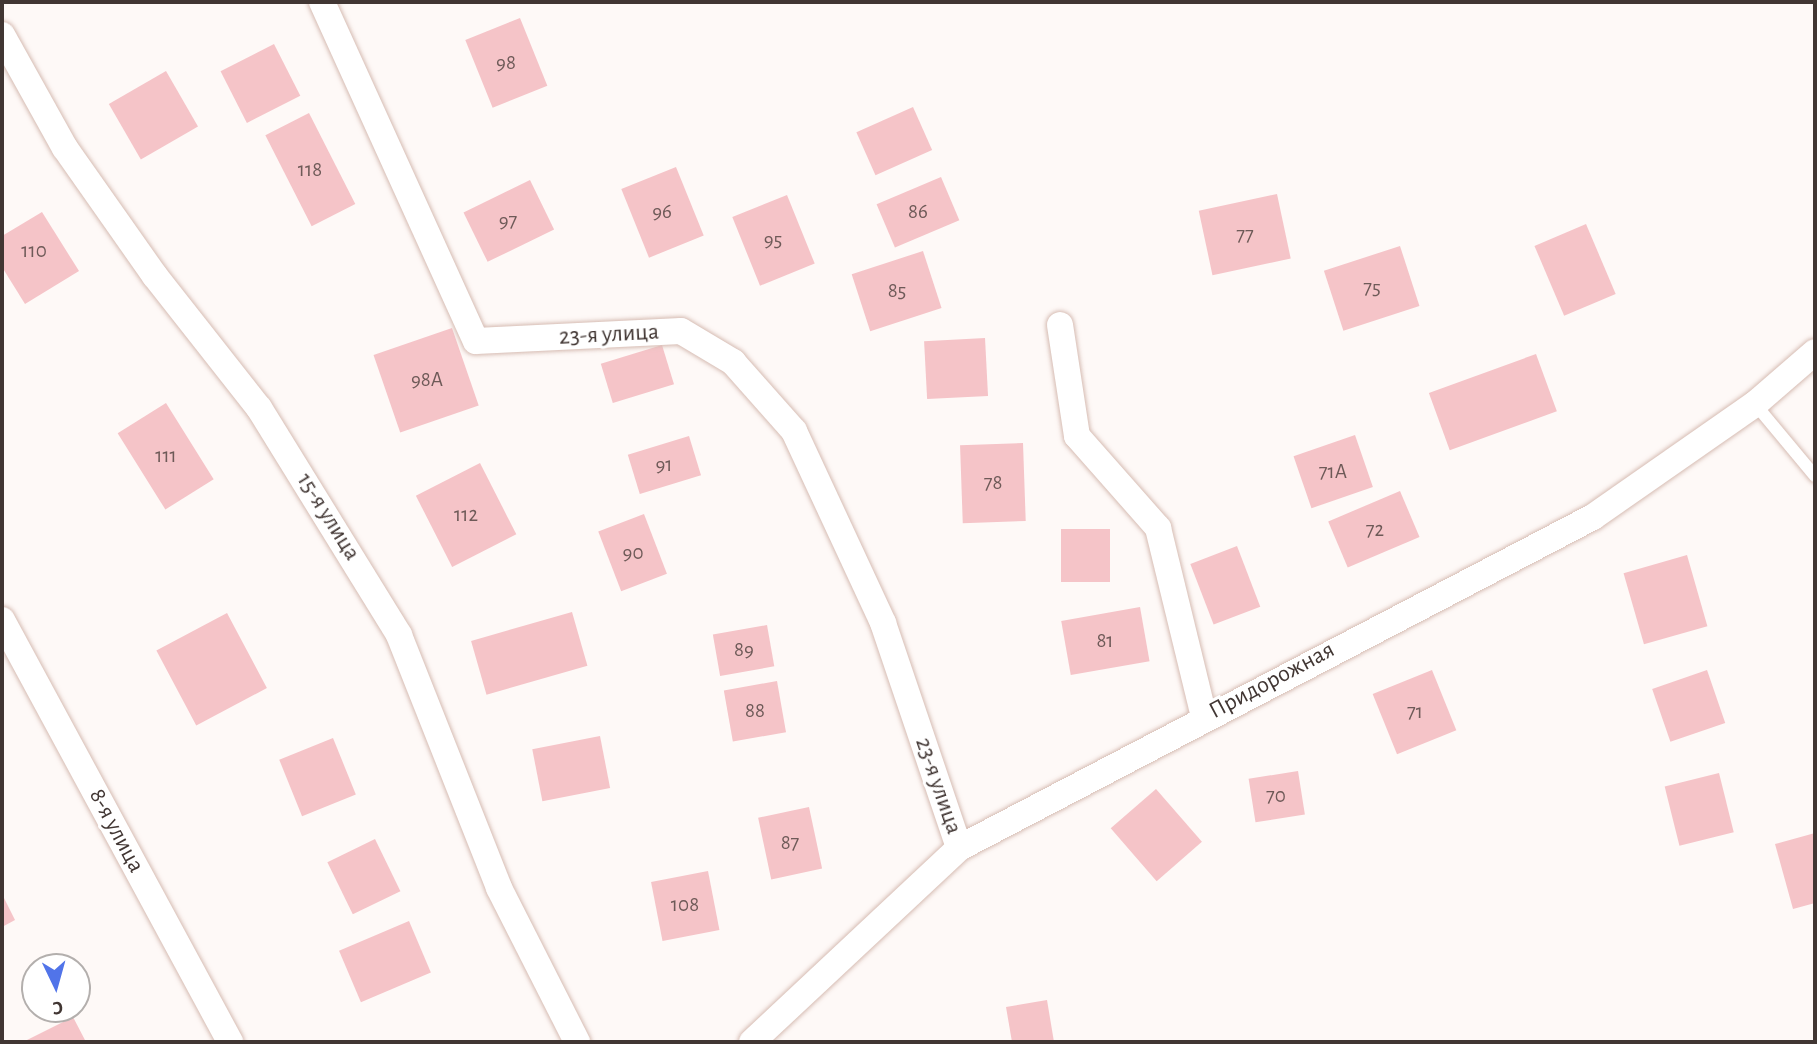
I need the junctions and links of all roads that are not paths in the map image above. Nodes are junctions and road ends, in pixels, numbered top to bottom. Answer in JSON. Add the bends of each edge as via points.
{"nodes":[{"id":1,"x":322,"y":2,"type":"edge"},
{"id":2,"x":2,"y":35,"type":"edge"},
{"id":3,"x":1060,"y":325,"type":"dead end"},
{"id":4,"x":1815,"y":352,"type":"edge"},
{"id":5,"x":1755,"y":404,"type":"junction"},
{"id":6,"x":1815,"y":476,"type":"edge"},
{"id":7,"x":2,"y":620,"type":"edge"},
{"id":8,"x":1204,"y":717,"type":"junction"},
{"id":9,"x":959,"y":848,"type":"junction"},
{"id":10,"x":230,"y":1042,"type":"edge"},
{"id":11,"x":576,"y":1042,"type":"edge"},
{"id":12,"x":752,"y":1042,"type":"edge"}],
"edges":[{"from":1,"to":9,"type":"street","name":"23-я улица","via":[[476,341],[681,331],[733,362],[794,431],[883,623]]},
{"from":2,"to":11,"type":"street","name":"15-я улица","via":[[65,148],[155,276],[259,408],[399,635],[499,888]]},
{"from":3,"to":8,"type":"street","via":[[1077,436],[1158,528]]},
{"from":4,"to":5,"type":"street","name":"Придорожная"},
{"from":5,"to":6,"type":"lane"},
{"from":5,"to":8,"type":"street","name":"Придорожная","via":[[1593,517]]},
{"from":7,"to":10,"type":"street","name":"8-я улица"},
{"from":8,"to":9,"type":"street","name":"Придорожная"},
{"from":9,"to":12,"type":"street","name":"Придорожная"}]}
